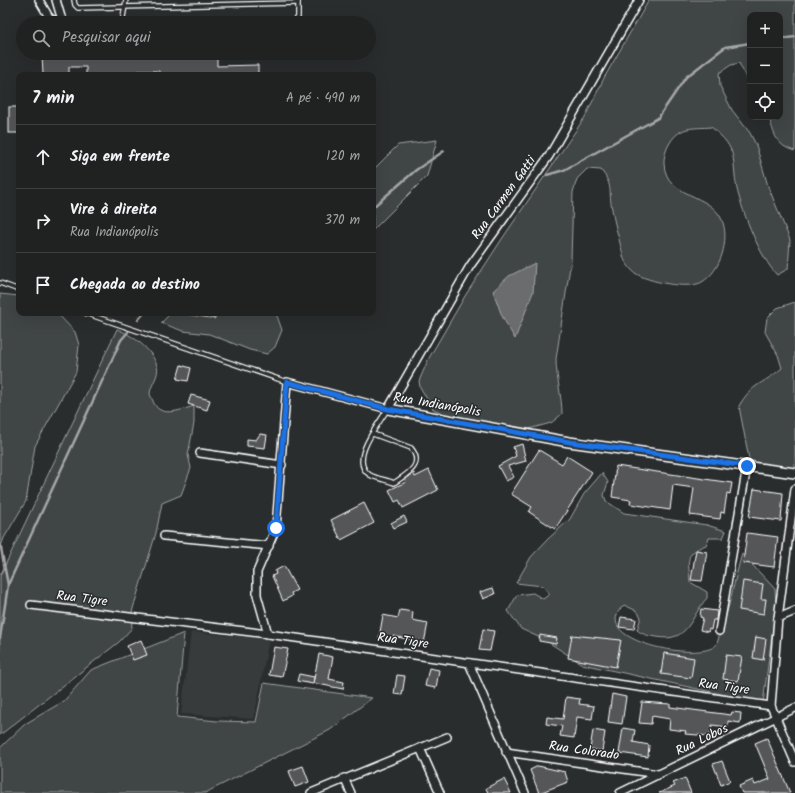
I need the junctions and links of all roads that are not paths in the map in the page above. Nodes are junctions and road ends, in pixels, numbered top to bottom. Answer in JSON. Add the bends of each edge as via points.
{"nodes":[{"id":1,"x":38,"y":0,"type":"edge"},
{"id":2,"x":56,"y":0,"type":"edge"},
{"id":3,"x":74,"y":0,"type":"edge"},
{"id":4,"x":126,"y":0,"type":"edge"},
{"id":5,"x":639,"y":0,"type":"edge"},
{"id":6,"x":298,"y":2,"type":"edge"},
{"id":7,"x":123,"y":7,"type":"junction"},
{"id":8,"x":48,"y":16,"type":"edge"},
{"id":9,"x":61,"y":16,"type":"edge"},
{"id":10,"x":122,"y":16,"type":"edge"},
{"id":11,"x":298,"y":16,"type":"edge"},
{"id":12,"x":0,"y":283,"type":"edge"},
{"id":13,"x":16,"y":289,"type":"edge"},
{"id":14,"x":95,"y":316,"type":"edge"},
{"id":15,"x":287,"y":382,"type":"junction"},
{"id":16,"x":388,"y":409,"type":"junction"},
{"id":17,"x":373,"y":434,"type":"junction"},
{"id":18,"x":200,"y":453,"type":"dead end"},
{"id":19,"x":282,"y":465,"type":"junction"},
{"id":20,"x":747,"y":466,"type":"junction"},
{"id":21,"x":795,"y":473,"type":"edge"},
{"id":22,"x":795,"y":489,"type":"edge"},
{"id":23,"x":164,"y":536,"type":"dead end"},
{"id":24,"x":269,"y":546,"type":"junction"},
{"id":25,"x":31,"y":605,"type":"dead end"},
{"id":26,"x":795,"y":611,"type":"edge"},
{"id":27,"x":778,"y":618,"type":"junction"},
{"id":28,"x":719,"y":631,"type":"dead end"},
{"id":29,"x":268,"y":634,"type":"junction"},
{"id":30,"x":469,"y":663,"type":"junction"},
{"id":31,"x":771,"y":706,"type":"junction"},
{"id":32,"x":795,"y":708,"type":"edge"},
{"id":33,"x":776,"y":718,"type":"junction"},
{"id":34,"x":447,"y":736,"type":"dead end"},
{"id":35,"x":420,"y":748,"type":"junction"},
{"id":36,"x":506,"y":752,"type":"junction"},
{"id":37,"x":795,"y":762,"type":"edge"},
{"id":38,"x":658,"y":774,"type":"junction"},
{"id":39,"x":344,"y":778,"type":"junction"},
{"id":40,"x":311,"y":793,"type":"edge"},
{"id":41,"x":351,"y":793,"type":"edge"},
{"id":42,"x":440,"y":793,"type":"edge"},
{"id":43,"x":525,"y":793,"type":"edge"},
{"id":44,"x":620,"y":793,"type":"edge"}],
"edges":[{"from":1,"to":8,"type":"street"},
{"from":2,"to":9,"type":"street"},
{"from":3,"to":7,"type":"lane","via":[[78,8]]},
{"from":4,"to":7,"type":"lane"},
{"from":5,"to":16,"type":"street","name":"Rua Carmen Gatti","via":[[549,156],[470,266]]},
{"from":6,"to":7,"type":"lane"},
{"from":6,"to":11,"type":"lane"},
{"from":7,"to":10,"type":"lane"},
{"from":12,"to":13,"type":"lane"},
{"from":14,"to":15,"type":"lane","name":"Rua Indianópolis"},
{"from":15,"to":16,"type":"street","name":"Rua Indianópolis"},
{"from":15,"to":19,"type":"street"},
{"from":16,"to":17,"type":"lane"},
{"from":16,"to":20,"type":"street","name":"Rua Indianópolis","via":[[570,442]]},
{"from":17,"to":17,"type":"lane","via":[[411,448],[415,453],[416,463],[412,471],[394,482],[370,476],[363,466],[362,452]]},
{"from":18,"to":19,"type":"street"},
{"from":19,"to":24,"type":"street","via":[[276,528]]},
{"from":20,"to":21,"type":"street","name":"Rua Indianópolis"},
{"from":20,"to":28,"type":"street"},
{"from":22,"to":27,"type":"street"},
{"from":23,"to":24,"type":"street"},
{"from":24,"to":29,"type":"street","via":[[256,572],[257,595]]},
{"from":25,"to":29,"type":"street","name":"Rua Tigre"},
{"from":26,"to":27,"type":"street"},
{"from":27,"to":31,"type":"street"},
{"from":29,"to":30,"type":"street","name":"Rua Tigre"},
{"from":30,"to":31,"type":"street","name":"Rua Tigre"},
{"from":30,"to":36,"type":"street"},
{"from":31,"to":33,"type":"street"},
{"from":32,"to":33,"type":"street","name":"Rua Lobos"},
{"from":33,"to":37,"type":"street"},
{"from":33,"to":38,"type":"street","name":"Rua Lobos"},
{"from":34,"to":35,"type":"street"},
{"from":35,"to":39,"type":"street"},
{"from":35,"to":42,"type":"street"},
{"from":36,"to":38,"type":"street","name":"Rua Colorado"},
{"from":36,"to":43,"type":"street"},
{"from":38,"to":44,"type":"street","name":"Rua Lobos"},
{"from":39,"to":40,"type":"street"},
{"from":39,"to":41,"type":"street"}]}
